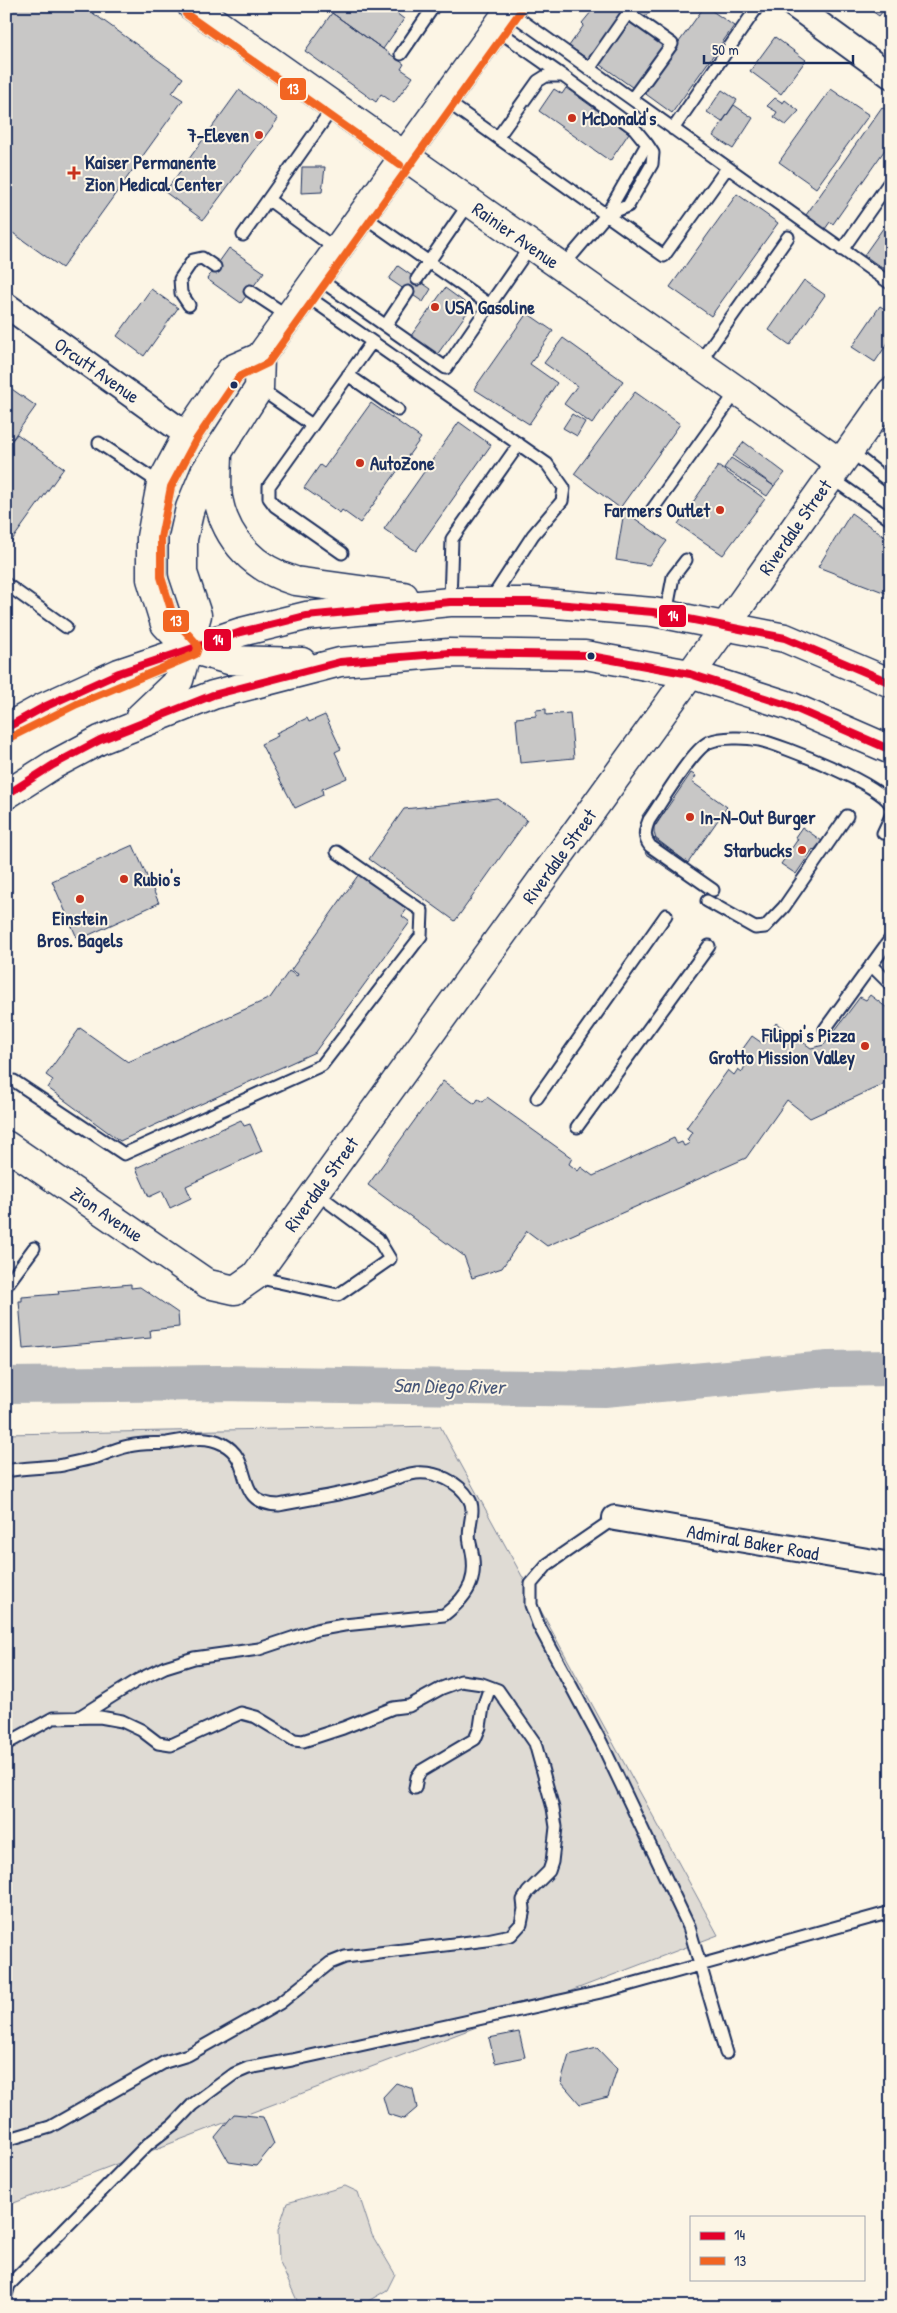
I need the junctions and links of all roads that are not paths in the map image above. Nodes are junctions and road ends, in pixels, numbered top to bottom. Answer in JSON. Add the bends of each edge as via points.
{"nodes":[{"id":1,"x":192,"y":6,"type":"edge"},
{"id":2,"x":434,"y":6,"type":"edge"},
{"id":3,"x":758,"y":6,"type":"edge"},
{"id":4,"x":795,"y":6,"type":"edge"},
{"id":5,"x":505,"y":13,"type":"edge"},
{"id":6,"x":401,"y":54,"type":"dead end"},
{"id":7,"x":589,"y":69,"type":"junction"},
{"id":8,"x":562,"y":76,"type":"junction"},
{"id":9,"x":891,"y":76,"type":"edge"},
{"id":10,"x":632,"y":99,"type":"junction"},
{"id":11,"x":446,"y":101,"type":"junction"},
{"id":12,"x":334,"y":106,"type":"junction"},
{"id":13,"x":674,"y":129,"type":"junction"},
{"id":14,"x":498,"y":137,"type":"junction"},
{"id":15,"x":406,"y":157,"type":"junction"},
{"id":16,"x":727,"y":168,"type":"junction"},
{"id":17,"x":891,"y":180,"type":"edge"},
{"id":18,"x":269,"y":200,"type":"junction"},
{"id":19,"x":470,"y":202,"type":"junction"},
{"id":20,"x":607,"y":214,"type":"junction"},
{"id":21,"x":362,"y":215,"type":"junction"},
{"id":22,"x":243,"y":235,"type":"dead end"},
{"id":23,"x":788,"y":237,"type":"dead end"},
{"id":24,"x":532,"y":245,"type":"junction"},
{"id":25,"x":337,"y":250,"type":"junction"},
{"id":26,"x":842,"y":250,"type":"junction"},
{"id":27,"x":429,"y":262,"type":"junction"},
{"id":28,"x":216,"y":267,"type":"dead end"},
{"id":29,"x":562,"y":267,"type":"junction"},
{"id":30,"x":417,"y":279,"type":"dead end"},
{"id":31,"x":891,"y":284,"type":"edge"},
{"id":32,"x":310,"y":285,"type":"junction"},
{"id":33,"x":250,"y":291,"type":"dead end"},
{"id":34,"x":408,"y":292,"type":"dead end"},
{"id":35,"x":6,"y":305,"type":"edge"},
{"id":36,"x":188,"y":305,"type":"dead end"},
{"id":37,"x":490,"y":305,"type":"junction"},
{"id":38,"x":288,"y":316,"type":"junction"},
{"id":39,"x":386,"y":325,"type":"junction"},
{"id":40,"x":372,"y":342,"type":"junction"},
{"id":41,"x":260,"y":357,"type":"junction"},
{"id":42,"x":698,"y":363,"type":"junction"},
{"id":43,"x":348,"y":375,"type":"junction"},
{"id":44,"x":259,"y":388,"type":"junction"},
{"id":45,"x":738,"y":391,"type":"junction"},
{"id":46,"x":891,"y":392,"type":"edge"},
{"id":47,"x":398,"y":410,"type":"dead end"},
{"id":48,"x":312,"y":425,"type":"junction"},
{"id":49,"x":187,"y":434,"type":"junction"},
{"id":50,"x":99,"y":443,"type":"dead end"},
{"id":51,"x":519,"y":444,"type":"junction"},
{"id":52,"x":218,"y":451,"type":"junction"},
{"id":53,"x":840,"y":463,"type":"junction"},
{"id":54,"x":891,"y":483,"type":"edge"},
{"id":55,"x":160,"y":484,"type":"junction"},
{"id":56,"x":652,"y":510,"type":"dead end"},
{"id":57,"x":891,"y":520,"type":"edge"},
{"id":58,"x":342,"y":553,"type":"dead end"},
{"id":59,"x":686,"y":560,"type":"dead end"},
{"id":60,"x":6,"y":584,"type":"edge"},
{"id":61,"x":450,"y":602,"type":"junction"},
{"id":62,"x":489,"y":602,"type":"junction"},
{"id":63,"x":666,"y":614,"type":"junction"},
{"id":64,"x":726,"y":625,"type":"junction"},
{"id":65,"x":66,"y":627,"type":"dead end"},
{"id":66,"x":188,"y":648,"type":"junction"},
{"id":67,"x":340,"y":662,"type":"junction"},
{"id":68,"x":690,"y":674,"type":"junction"},
{"id":69,"x":891,"y":683,"type":"edge"},
{"id":70,"x":132,"y":725,"type":"junction"},
{"id":71,"x":6,"y":728,"type":"edge"},
{"id":72,"x":891,"y":750,"type":"edge"},
{"id":73,"x":6,"y":795,"type":"edge"},
{"id":74,"x":891,"y":805,"type":"edge"},
{"id":75,"x":847,"y":816,"type":"dead end"},
{"id":76,"x":891,"y":816,"type":"edge"},
{"id":77,"x":884,"y":832,"type":"dead end"},
{"id":78,"x":337,"y":852,"type":"dead end"},
{"id":79,"x":713,"y":890,"type":"dead end"},
{"id":80,"x":707,"y":901,"type":"dead end"},
{"id":81,"x":666,"y":915,"type":"dead end"},
{"id":82,"x":891,"y":938,"type":"edge"},
{"id":83,"x":709,"y":946,"type":"dead end"},
{"id":84,"x":871,"y":965,"type":"junction"},
{"id":85,"x":891,"y":985,"type":"edge"},
{"id":86,"x":825,"y":1029,"type":"dead end"},
{"id":87,"x":14,"y":1081,"type":"dead end"},
{"id":88,"x":536,"y":1098,"type":"dead end"},
{"id":89,"x":578,"y":1127,"type":"dead end"},
{"id":90,"x":6,"y":1145,"type":"edge"},
{"id":91,"x":316,"y":1192,"type":"junction"},
{"id":92,"x":34,"y":1248,"type":"dead end"},
{"id":93,"x":255,"y":1276,"type":"junction"},
{"id":94,"x":208,"y":1284,"type":"joint"},
{"id":95,"x":6,"y":1286,"type":"edge"},
{"id":96,"x":6,"y":1471,"type":"edge"},
{"id":97,"x":615,"y":1518,"type":"joint"},
{"id":98,"x":891,"y":1566,"type":"edge"},
{"id":99,"x":490,"y":1687,"type":"junction"},
{"id":100,"x":78,"y":1718,"type":"junction"},
{"id":101,"x":6,"y":1744,"type":"edge"},
{"id":102,"x":415,"y":1788,"type":"dead end"},
{"id":103,"x":891,"y":1912,"type":"edge"},
{"id":104,"x":700,"y":1964,"type":"junction"},
{"id":105,"x":726,"y":2054,"type":"dead end"},
{"id":106,"x":6,"y":2140,"type":"edge"},
{"id":107,"x":6,"y":2294,"type":"edge"}],
"edges":[{"from":1,"to":12,"type":"main road","name":"Rainier Avenue"},
{"from":2,"to":6,"type":"lane"},
{"from":3,"to":13,"type":"lane"},
{"from":4,"to":9,"type":"street"},
{"from":5,"to":7,"type":"lane"},
{"from":5,"to":8,"type":"lane"},
{"from":5,"to":11,"type":"main road"},
{"from":7,"to":10,"type":"lane"},
{"from":7,"to":10,"type":"lane","via":[[628,13],[672,44]]},
{"from":8,"to":14,"type":"lane","via":[[546,76],[538,81]]},
{"from":8,"to":20,"type":"lane","via":[[634,128],[647,144]]},
{"from":10,"to":13,"type":"lane"},
{"from":11,"to":14,"type":"lane"},
{"from":11,"to":15,"type":"main road"},
{"from":12,"to":15,"type":"main road","name":"Rainier Avenue"},
{"from":12,"to":18,"type":"lane"},
{"from":13,"to":16,"type":"lane"},
{"from":14,"to":20,"type":"lane"},
{"from":15,"to":19,"type":"main road","name":"Rainier Avenue"},
{"from":15,"to":21,"type":"main road"},
{"from":16,"to":20,"type":"lane","via":[[664,256]]},
{"from":16,"to":26,"type":"lane"},
{"from":17,"to":26,"type":"lane"},
{"from":18,"to":22,"type":"lane"},
{"from":18,"to":25,"type":"lane"},
{"from":19,"to":24,"type":"main road","name":"Rainier Avenue"},
{"from":19,"to":27,"type":"lane"},
{"from":20,"to":29,"type":"lane"},
{"from":21,"to":25,"type":"main road"},
{"from":21,"to":27,"type":"lane"},
{"from":23,"to":42,"type":"lane"},
{"from":24,"to":29,"type":"main road","name":"Rainier Avenue"},
{"from":24,"to":37,"type":"lane"},
{"from":25,"to":32,"type":"main road"},
{"from":26,"to":31,"type":"lane"},
{"from":27,"to":30,"type":"lane"},
{"from":27,"to":37,"type":"lane"},
{"from":28,"to":36,"type":"lane","via":[[202,258],[193,260],[180,279]]},
{"from":29,"to":42,"type":"main road","name":"Rainier Avenue"},
{"from":32,"to":38,"type":"main road"},
{"from":32,"to":39,"type":"lane"},
{"from":32,"to":40,"type":"lane"},
{"from":33,"to":38,"type":"lane"},
{"from":34,"to":39,"type":"lane"},
{"from":35,"to":49,"type":"street","name":"Orcutt Avenue"},
{"from":37,"to":39,"type":"lane","via":[[446,368]]},
{"from":38,"to":41,"type":"main road"},
{"from":40,"to":43,"type":"lane"},
{"from":40,"to":51,"type":"lane"},
{"from":41,"to":44,"type":"main road"},
{"from":41,"to":49,"type":"main road","via":[[232,369]]},
{"from":42,"to":45,"type":"main road","name":"Rainier Avenue"},
{"from":43,"to":47,"type":"lane"},
{"from":43,"to":48,"type":"lane"},
{"from":44,"to":48,"type":"lane"},
{"from":44,"to":52,"type":"main road"},
{"from":45,"to":53,"type":"main road","name":"Rainier Avenue"},
{"from":45,"to":56,"type":"lane"},
{"from":46,"to":53,"type":"main road","name":"Riverdale Street"},
{"from":48,"to":58,"type":"lane","via":[[269,486],[269,498]]},
{"from":49,"to":55,"type":"main road"},
{"from":50,"to":55,"type":"lane"},
{"from":51,"to":61,"type":"lane","via":[[452,539]]},
{"from":51,"to":62,"type":"lane","via":[[547,464],[564,488],[562,501],[533,535]]},
{"from":52,"to":61,"type":"main road","via":[[218,497],[223,516],[231,535],[253,561],[295,582]]},
{"from":52,"to":66,"type":"main road","via":[[190,508],[184,539],[183,573],[197,615]]},
{"from":53,"to":54,"type":"lane"},
{"from":53,"to":57,"type":"lane"},
{"from":53,"to":64,"type":"main road","name":"Riverdale Street"},
{"from":55,"to":66,"type":"main road","via":[[151,537],[151,579],[165,624]]},
{"from":59,"to":63,"type":"lane","via":[[673,577]]},
{"from":60,"to":65,"type":"lane"},
{"from":61,"to":62,"type":"main road"},
{"from":61,"to":66,"type":"main road","via":[[306,616]]},
{"from":62,"to":63,"type":"main road","via":[[532,602]]},
{"from":63,"to":64,"type":"main road"},
{"from":64,"to":68,"type":"main road","name":"Riverdale Street"},
{"from":64,"to":69,"type":"main road","via":[[785,638]]},
{"from":66,"to":67,"type":"main road","via":[[229,660]]},
{"from":66,"to":70,"type":"main road","via":[[179,680]]},
{"from":66,"to":71,"type":"main road","via":[[119,673]]},
{"from":67,"to":68,"type":"main road","via":[[449,653],[585,655]]},
{"from":67,"to":70,"type":"main road","via":[[213,695]]},
{"from":68,"to":72,"type":"main road","via":[[790,706]]},
{"from":68,"to":91,"type":"main road","name":"Riverdale Street"},
{"from":70,"to":73,"type":"main road","via":[[54,765]]},
{"from":74,"to":79,"type":"lane","via":[[878,792],[828,766],[758,740],[723,739],[708,743],[692,758],[645,830],[650,846]]},
{"from":75,"to":80,"type":"lane","via":[[784,907],[765,927],[755,928]]},
{"from":76,"to":77,"type":"lane"},
{"from":78,"to":87,"type":"lane","via":[[422,911],[421,936],[322,1066],[124,1154]]},
{"from":81,"to":88,"type":"lane"},
{"from":82,"to":84,"type":"lane"},
{"from":83,"to":89,"type":"lane"},
{"from":84,"to":85,"type":"lane"},
{"from":84,"to":86,"type":"lane"},
{"from":90,"to":94,"type":"main road","name":"Zion Avenue"},
{"from":91,"to":93,"type":"main road","name":"Riverdale Street"},
{"from":91,"to":93,"type":"lane","via":[[378,1239],[390,1259],[338,1295]]},
{"from":92,"to":95,"type":"lane"},
{"from":93,"to":94,"type":"main road","name":"Riverdale Street","via":[[235,1290]]},
{"from":96,"to":100,"type":"lane","via":[[60,1465],[129,1446],[211,1439],[233,1450],[240,1458],[248,1490],[256,1500],[266,1505],[367,1487],[417,1473],[443,1477],[470,1500],[472,1512],[467,1534],[474,1574],[469,1589],[444,1615],[344,1625],[316,1630],[259,1649],[194,1658],[164,1667],[138,1680]]},
{"from":97,"to":98,"type":"street","name":"Admiral Baker Road"},
{"from":97,"to":104,"type":"lane","via":[[548,1564],[531,1584],[531,1605],[689,1927]]},
{"from":99,"to":100,"type":"lane","via":[[462,1681],[409,1706],[393,1708],[303,1741],[294,1740],[256,1716],[240,1713],[171,1745],[158,1743],[122,1721],[100,1716]]},
{"from":99,"to":102,"type":"lane","via":[[475,1739],[421,1772]]},
{"from":99,"to":106,"type":"lane","via":[[498,1690],[535,1743],[556,1827],[549,1871],[523,1900],[521,1924],[511,1935],[345,1957],[330,1964],[280,2002],[188,2055],[165,2062],[50,2127]]},
{"from":100,"to":101,"type":"lane","via":[[53,1718]]},
{"from":103,"to":104,"type":"lane"},
{"from":104,"to":105,"type":"lane"},
{"from":104,"to":107,"type":"lane","via":[[601,1993],[248,2068],[234,2074],[148,2144],[9,2286]]}]}
